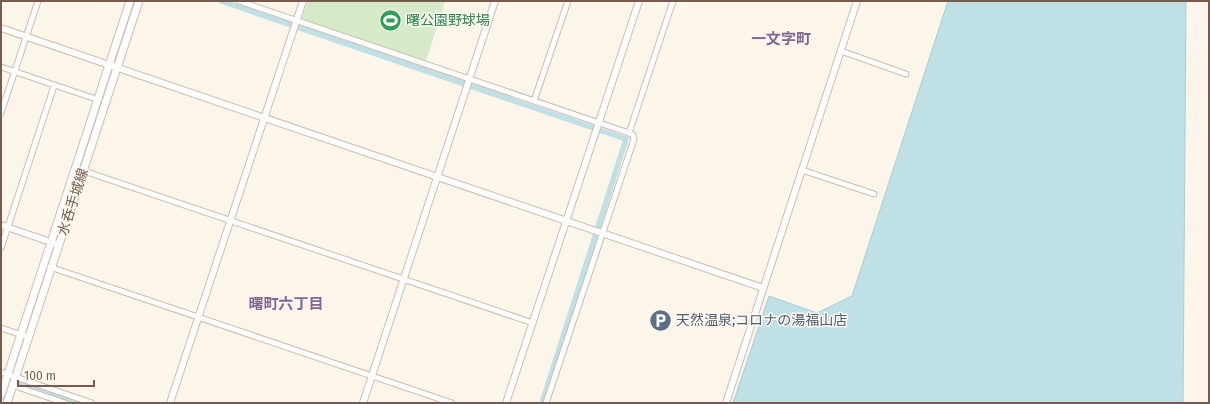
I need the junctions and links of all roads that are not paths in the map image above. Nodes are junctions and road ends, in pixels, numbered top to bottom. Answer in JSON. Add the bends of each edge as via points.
{"nodes":[{"id":1,"x":38,"y":1,"type":"edge"},
{"id":2,"x":130,"y":1,"type":"edge"},
{"id":3,"x":139,"y":1,"type":"edge"},
{"id":4,"x":239,"y":1,"type":"edge"},
{"id":5,"x":303,"y":1,"type":"edge"},
{"id":6,"x":496,"y":1,"type":"edge"},
{"id":7,"x":568,"y":1,"type":"edge"},
{"id":8,"x":639,"y":1,"type":"edge"},
{"id":9,"x":673,"y":1,"type":"edge"},
{"id":10,"x":857,"y":1,"type":"edge"},
{"id":11,"x":297,"y":21,"type":"junction"},
{"id":12,"x":1,"y":28,"type":"edge"},
{"id":13,"x":26,"y":37,"type":"junction"},
{"id":14,"x":841,"y":51,"type":"junction"},
{"id":15,"x":110,"y":65,"type":"junction"},
{"id":16,"x":1,"y":67,"type":"edge"},
{"id":17,"x":117,"y":68,"type":"junction"},
{"id":18,"x":15,"y":71,"type":"junction"},
{"id":19,"x":906,"y":74,"type":"dead end"},
{"id":20,"x":468,"y":83,"type":"junction"},
{"id":21,"x":54,"y":86,"type":"junction"},
{"id":22,"x":99,"y":100,"type":"junction"},
{"id":23,"x":534,"y":101,"type":"junction"},
{"id":24,"x":1,"y":113,"type":"edge"},
{"id":25,"x":265,"y":118,"type":"junction"},
{"id":26,"x":597,"y":127,"type":"junction"},
{"id":27,"x":629,"y":133,"type":"junction"},
{"id":28,"x":79,"y":170,"type":"junction"},
{"id":29,"x":802,"y":170,"type":"junction"},
{"id":30,"x":437,"y":176,"type":"junction"},
{"id":31,"x":874,"y":194,"type":"dead end"},
{"id":32,"x":231,"y":221,"type":"junction"},
{"id":33,"x":567,"y":221,"type":"junction"},
{"id":34,"x":1,"y":225,"type":"edge"},
{"id":35,"x":8,"y":228,"type":"junction"},
{"id":36,"x":602,"y":232,"type":"junction"},
{"id":37,"x":55,"y":243,"type":"junction"},
{"id":38,"x":1,"y":248,"type":"edge"},
{"id":39,"x":48,"y":266,"type":"junction"},
{"id":40,"x":403,"y":278,"type":"junction"},
{"id":41,"x":763,"y":288,"type":"junction"},
{"id":42,"x":199,"y":317,"type":"junction"},
{"id":43,"x":533,"y":323,"type":"junction"},
{"id":44,"x":1,"y":328,"type":"edge"},
{"id":45,"x":20,"y":334,"type":"junction"},
{"id":46,"x":28,"y":337,"type":"junction"},
{"id":47,"x":8,"y":374,"type":"edge"},
{"id":48,"x":372,"y":375,"type":"junction"},
{"id":49,"x":12,"y":385,"type":"junction"},
{"id":50,"x":1,"y":395,"type":"edge"},
{"id":51,"x":7,"y":403,"type":"edge"},
{"id":52,"x":64,"y":403,"type":"edge"},
{"id":53,"x":92,"y":403,"type":"edge"},
{"id":54,"x":170,"y":403,"type":"edge"},
{"id":55,"x":362,"y":403,"type":"edge"},
{"id":56,"x":452,"y":403,"type":"edge"},
{"id":57,"x":506,"y":403,"type":"edge"},
{"id":58,"x":546,"y":403,"type":"edge"},
{"id":59,"x":726,"y":403,"type":"edge"}],
"edges":[{"from":1,"to":13,"type":"street"},
{"from":2,"to":15,"type":"main road","name":"水呑手城線"},
{"from":3,"to":17,"type":"main road","name":"水呑手城線"},
{"from":4,"to":11,"type":"street"},
{"from":5,"to":11,"type":"street"},
{"from":6,"to":20,"type":"street"},
{"from":7,"to":23,"type":"street"},
{"from":8,"to":26,"type":"street"},
{"from":9,"to":27,"type":"street"},
{"from":10,"to":14,"type":"street"},
{"from":11,"to":20,"type":"street"},
{"from":11,"to":25,"type":"street"},
{"from":12,"to":13,"type":"street"},
{"from":13,"to":15,"type":"street"},
{"from":13,"to":18,"type":"street"},
{"from":14,"to":19,"type":"street"},
{"from":14,"to":29,"type":"street"},
{"from":15,"to":17,"type":"street"},
{"from":15,"to":22,"type":"main road","name":"水呑手城線"},
{"from":16,"to":18,"type":"street"},
{"from":17,"to":25,"type":"street"},
{"from":17,"to":28,"type":"main road","name":"水呑手城線"},
{"from":18,"to":21,"type":"street"},
{"from":18,"to":24,"type":"street"},
{"from":20,"to":23,"type":"street"},
{"from":20,"to":30,"type":"street"},
{"from":21,"to":22,"type":"street"},
{"from":21,"to":35,"type":"street"},
{"from":22,"to":28,"type":"main road","name":"水呑手城線"},
{"from":23,"to":26,"type":"street"},
{"from":25,"to":30,"type":"street"},
{"from":25,"to":32,"type":"street"},
{"from":26,"to":27,"type":"street"},
{"from":26,"to":33,"type":"street"},
{"from":27,"to":36,"type":"street","via":[[634,139]]},
{"from":28,"to":32,"type":"street"},
{"from":28,"to":37,"type":"main road","name":"水呑手城線"},
{"from":29,"to":31,"type":"street"},
{"from":29,"to":41,"type":"street"},
{"from":30,"to":33,"type":"street"},
{"from":30,"to":40,"type":"street"},
{"from":32,"to":40,"type":"street"},
{"from":32,"to":42,"type":"street"},
{"from":33,"to":36,"type":"street"},
{"from":33,"to":43,"type":"street"},
{"from":34,"to":35,"type":"street"},
{"from":35,"to":37,"type":"street"},
{"from":35,"to":38,"type":"street"},
{"from":36,"to":41,"type":"street"},
{"from":36,"to":58,"type":"street"},
{"from":37,"to":39,"type":"main road","name":"水呑手城線"},
{"from":39,"to":42,"type":"street"},
{"from":39,"to":45,"type":"main road","name":"水呑手城線"},
{"from":39,"to":46,"type":"main road","name":"水呑手城線"},
{"from":40,"to":43,"type":"street"},
{"from":40,"to":48,"type":"street"},
{"from":41,"to":59,"type":"street"},
{"from":42,"to":48,"type":"street"},
{"from":42,"to":54,"type":"street"},
{"from":43,"to":57,"type":"street"},
{"from":44,"to":45,"type":"street"},
{"from":45,"to":46,"type":"street"},
{"from":45,"to":47,"type":"main road","name":"水呑手城線"},
{"from":46,"to":47,"type":"main road","name":"水呑手城線"},
{"from":47,"to":49,"type":"main road","name":"水呑手城線"},
{"from":47,"to":50,"type":"main road","name":"水呑手城線"},
{"from":47,"to":53,"type":"street"},
{"from":48,"to":55,"type":"street"},
{"from":48,"to":56,"type":"street"},
{"from":49,"to":51,"type":"main road","name":"水呑手城線"},
{"from":49,"to":52,"type":"street"}]}
